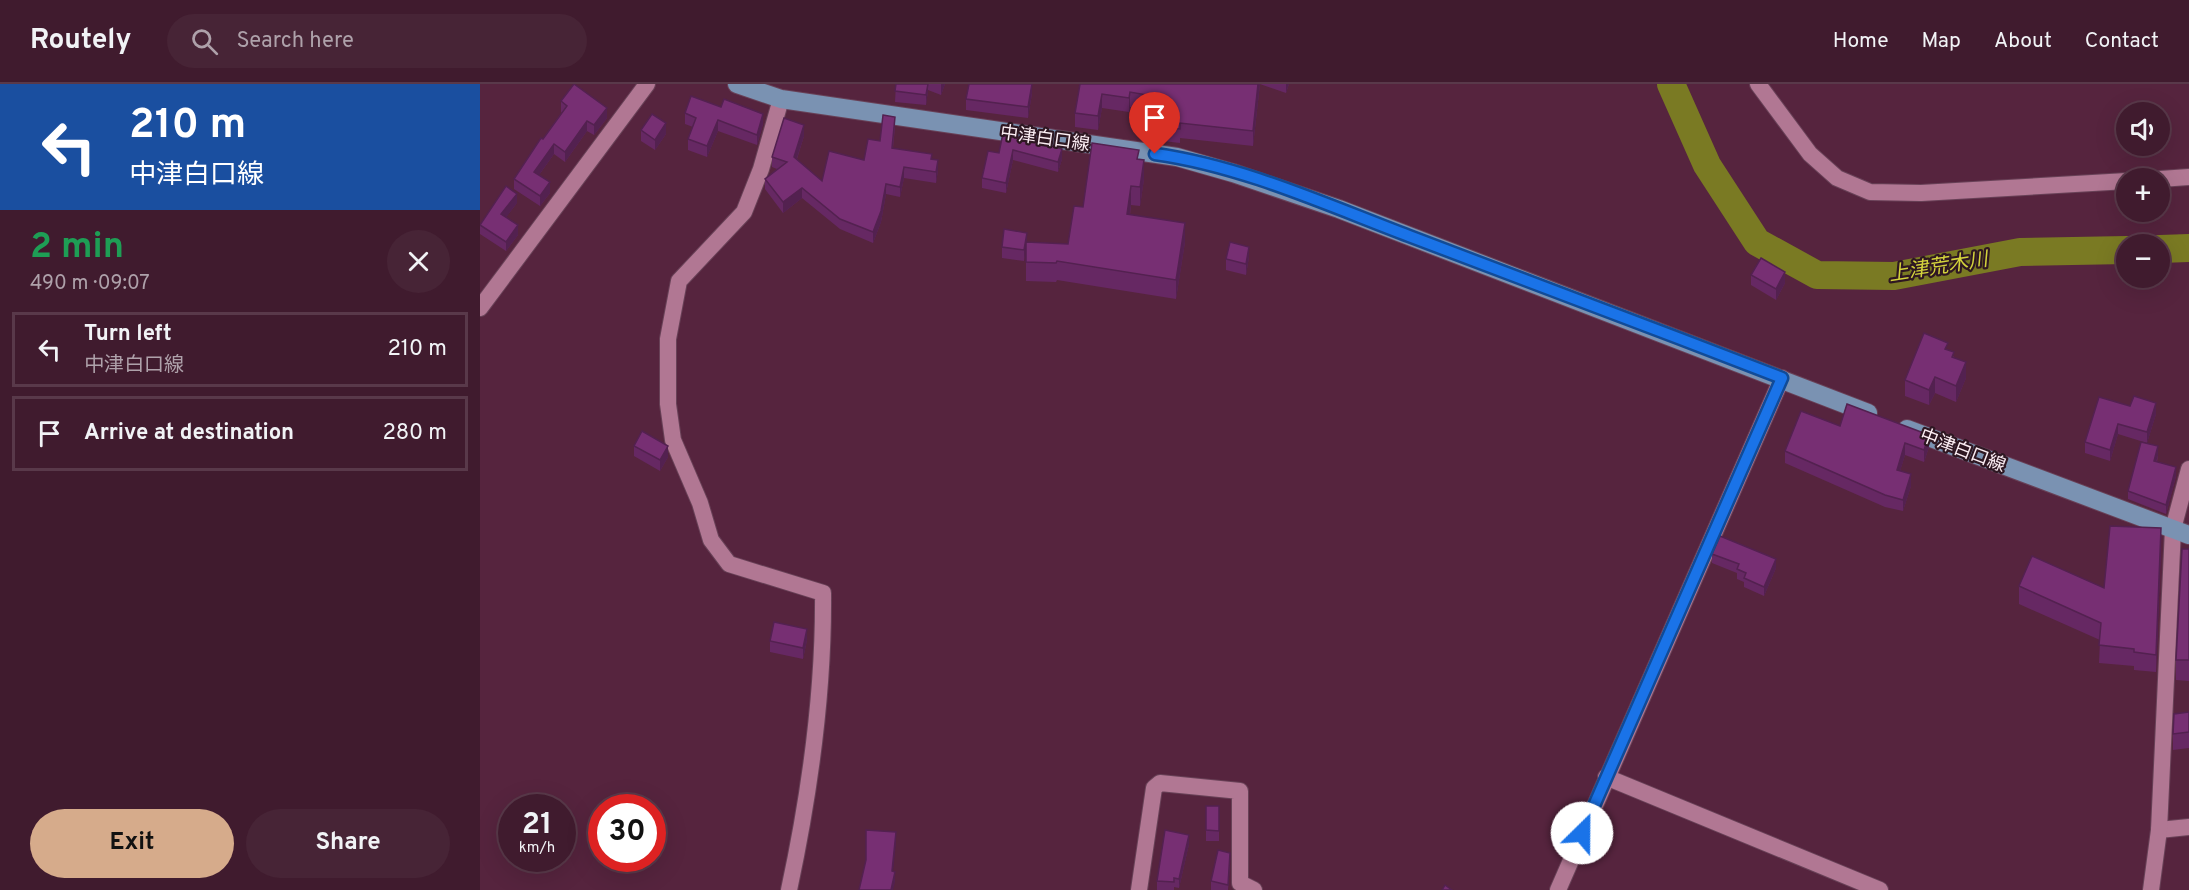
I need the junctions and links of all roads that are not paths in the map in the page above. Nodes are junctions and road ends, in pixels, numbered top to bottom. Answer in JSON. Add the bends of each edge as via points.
{"nodes":[{"id":1,"x":647,"y":84,"type":"edge"},
{"id":2,"x":737,"y":84,"type":"edge"},
{"id":3,"x":1758,"y":84,"type":"edge"},
{"id":4,"x":781,"y":99,"type":"junction"},
{"id":5,"x":2189,"y":177,"type":"edge"},
{"id":6,"x":2170,"y":178,"type":"edge"},
{"id":7,"x":2116,"y":182,"type":"edge"},
{"id":8,"x":482,"y":301,"type":"edge"},
{"id":9,"x":1782,"y":378,"type":"junction"},
{"id":10,"x":2189,"y":469,"type":"edge"},
{"id":11,"x":2181,"y":532,"type":"edge"},
{"id":12,"x":1606,"y":777,"type":"junction"},
{"id":13,"x":2189,"y":827,"type":"edge"},
{"id":14,"x":2158,"y":830,"type":"junction"},
{"id":15,"x":789,"y":890,"type":"edge"},
{"id":16,"x":1139,"y":890,"type":"edge"},
{"id":17,"x":1254,"y":890,"type":"edge"},
{"id":18,"x":1558,"y":890,"type":"edge"},
{"id":19,"x":1880,"y":890,"type":"edge"},
{"id":20,"x":2151,"y":890,"type":"edge"}],
"edges":[{"from":1,"to":8,"type":"street"},
{"from":2,"to":4,"type":"main road","name":"中津白口線"},
{"from":3,"to":7,"type":"street","via":[[1810,154],[1837,178],[1870,192],[1921,193]]},
{"from":4,"to":9,"type":"main road","name":"中津白口線","via":[[1178,157],[1339,209]]},
{"from":4,"to":15,"type":"street","via":[[744,212],[679,281],[668,339],[668,404],[673,440],[711,540],[729,564],[823,593],[809,796]]},
{"from":5,"to":6,"type":"street"},
{"from":9,"to":11,"type":"main road","name":"中津白口線"},
{"from":9,"to":12,"type":"street"},
{"from":10,"to":11,"type":"street"},
{"from":11,"to":14,"type":"street"},
{"from":12,"to":18,"type":"street"},
{"from":12,"to":19,"type":"street"},
{"from":13,"to":14,"type":"street"},
{"from":14,"to":20,"type":"street"},
{"from":16,"to":17,"type":"street","via":[[1154,788],[1160,783],[1239,791],[1240,883]]}]}
